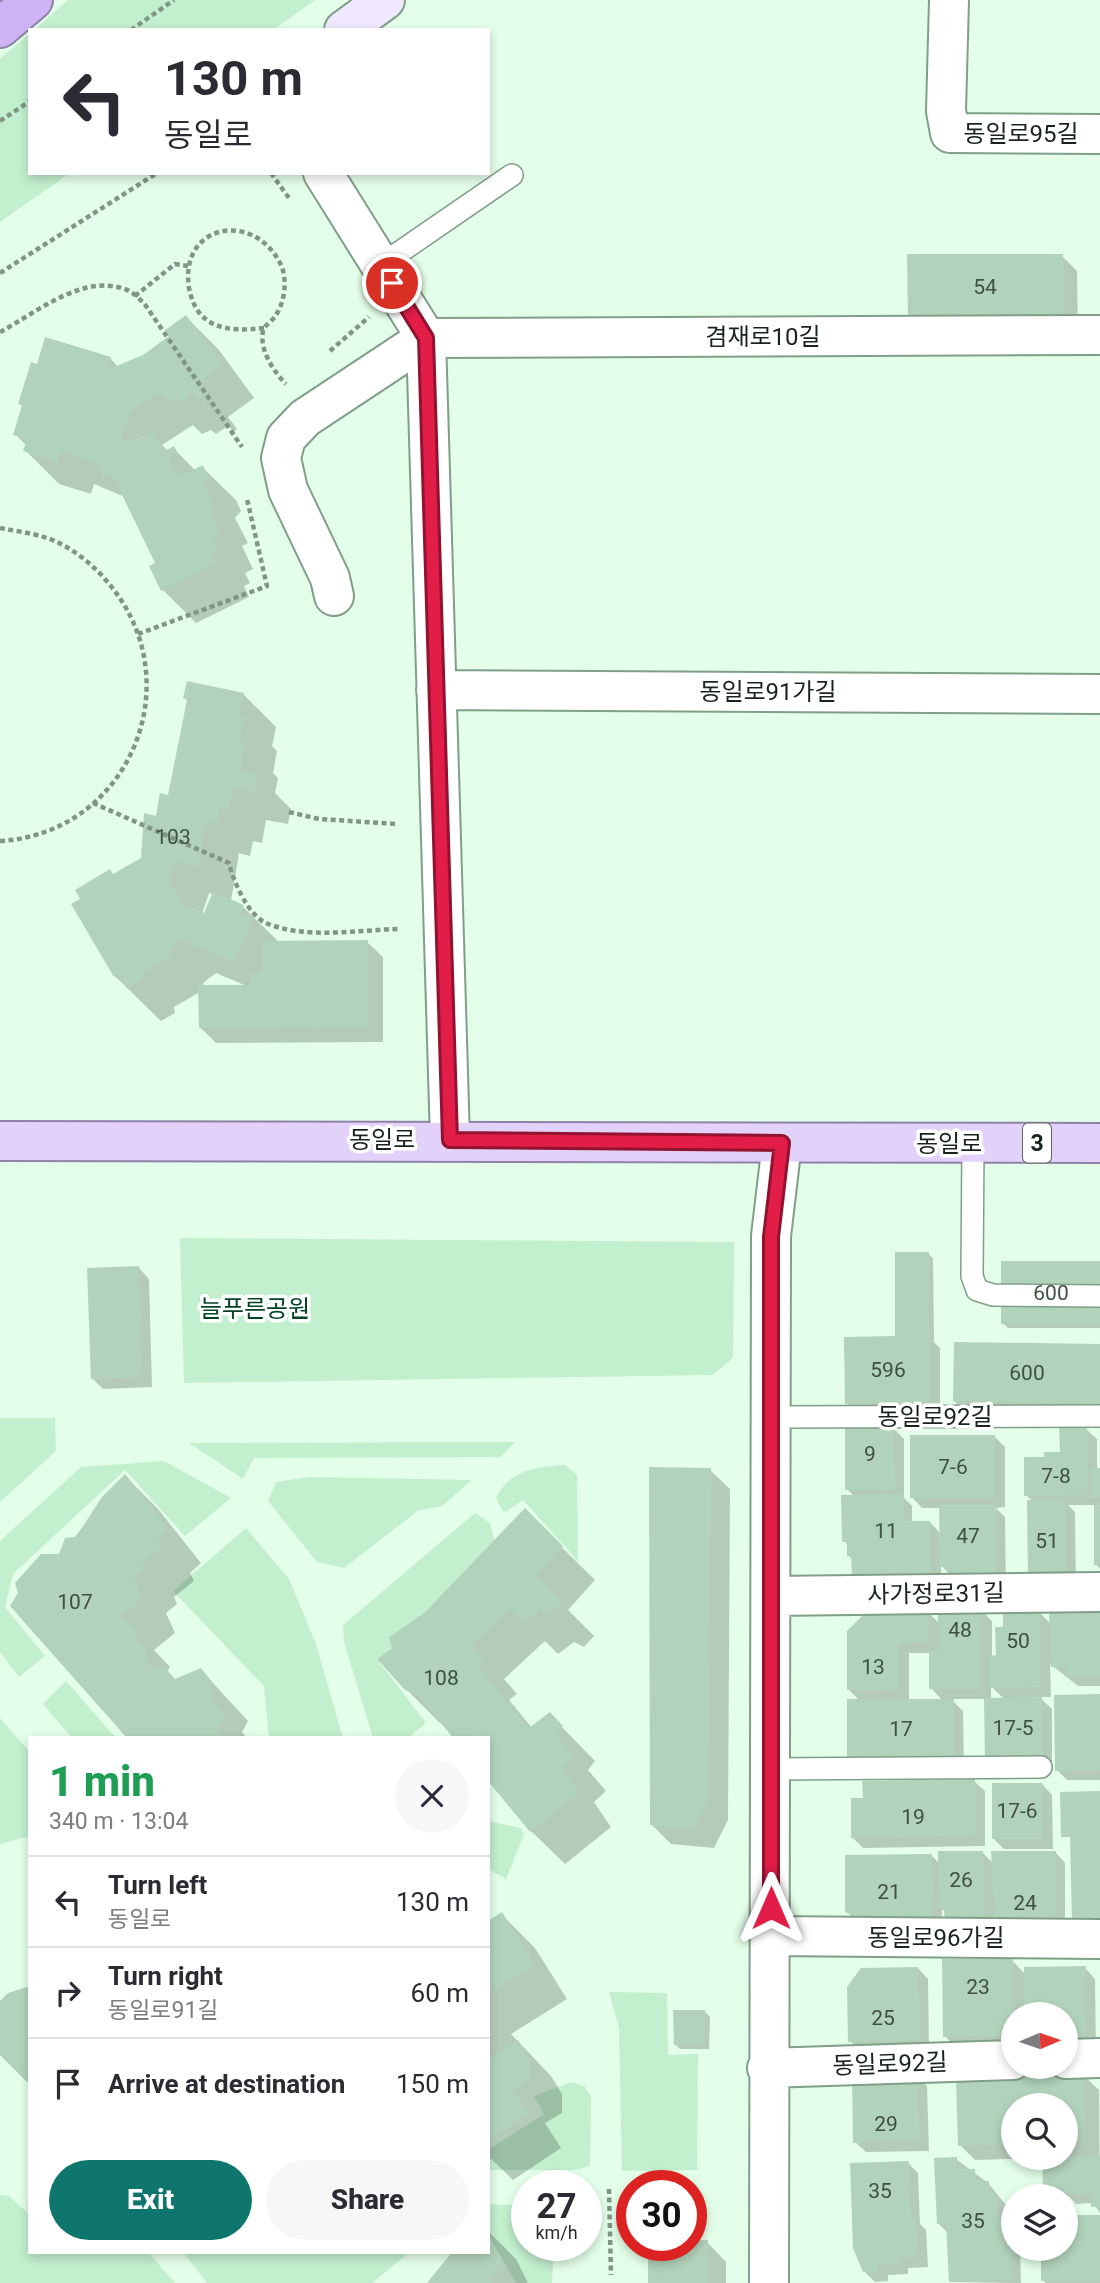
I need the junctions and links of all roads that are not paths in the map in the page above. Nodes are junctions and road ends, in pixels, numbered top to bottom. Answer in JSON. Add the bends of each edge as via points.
{"nodes":[{"id":1,"x":33,"y":0,"type":"edge"},
{"id":2,"x":384,"y":0,"type":"edge"},
{"id":3,"x":948,"y":0,"type":"edge"},
{"id":4,"x":0,"y":28,"type":"edge"},
{"id":5,"x":347,"y":28,"type":"edge"},
{"id":6,"x":1100,"y":134,"type":"edge"},
{"id":7,"x":324,"y":175,"type":"edge"},
{"id":8,"x":512,"y":175,"type":"dead end"},
{"id":9,"x":381,"y":265,"type":"junction"},
{"id":10,"x":1100,"y":335,"type":"edge"},
{"id":11,"x":426,"y":338,"type":"junction"},
{"id":12,"x":334,"y":596,"type":"dead end"},
{"id":13,"x":436,"y":690,"type":"junction"},
{"id":14,"x":1100,"y":694,"type":"edge"},
{"id":15,"x":450,"y":1140,"type":"junction"},
{"id":16,"x":0,"y":1141,"type":"edge"},
{"id":17,"x":782,"y":1143,"type":"junction"},
{"id":18,"x":1100,"y":1143,"type":"edge"},
{"id":19,"x":973,"y":1144,"type":"junction"},
{"id":20,"x":1100,"y":1296,"type":"edge"},
{"id":21,"x":1100,"y":1416,"type":"edge"},
{"id":22,"x":770,"y":1417,"type":"junction"},
{"id":23,"x":1100,"y":1591,"type":"edge"},
{"id":24,"x":772,"y":1596,"type":"junction"},
{"id":25,"x":1041,"y":1767,"type":"dead end"},
{"id":26,"x":771,"y":1769,"type":"junction"},
{"id":27,"x":771,"y":1936,"type":"junction"},
{"id":28,"x":1100,"y":1939,"type":"edge"},
{"id":29,"x":1100,"y":2058,"type":"edge"},
{"id":30,"x":1078,"y":2059,"type":"edge"},
{"id":31,"x":1001,"y":2060,"type":"edge"},
{"id":32,"x":767,"y":2068,"type":"junction"},
{"id":33,"x":769,"y":2283,"type":"edge"}],
"edges":[{"from":1,"to":4,"type":"highway"},
{"from":2,"to":5,"type":"street"},
{"from":3,"to":6,"type":"street","name":"동일로95길","via":[[946,111],[950,133]]},
{"from":7,"to":9,"type":"street"},
{"from":8,"to":9,"type":"lane"},
{"from":9,"to":11,"type":"street"},
{"from":10,"to":11,"type":"street","name":"겸재로10길"},
{"from":11,"to":12,"type":"street","via":[[305,418],[286,438],[281,458],[288,490]]},
{"from":11,"to":13,"type":"street"},
{"from":13,"to":14,"type":"street","name":"동일로91가길"},
{"from":13,"to":15,"type":"street"},
{"from":15,"to":16,"type":"main road","name":"동일로","number":"3"},
{"from":15,"to":17,"type":"main road","name":"동일로","number":"3"},
{"from":17,"to":19,"type":"main road","name":"동일로","number":"3"},
{"from":17,"to":22,"type":"street","via":[[771,1237]]},
{"from":18,"to":19,"type":"main road","name":"동일로","number":"3"},
{"from":19,"to":20,"type":"lane","via":[[972,1276],[977,1290],[993,1295]]},
{"from":21,"to":22,"type":"lane","name":"동일로92길"},
{"from":22,"to":24,"type":"street"},
{"from":23,"to":24,"type":"street","name":"사가정로31길"},
{"from":24,"to":26,"type":"street"},
{"from":25,"to":26,"type":"lane"},
{"from":26,"to":27,"type":"street"},
{"from":27,"to":28,"type":"street","name":"동일로96가길"},
{"from":27,"to":32,"type":"street"},
{"from":29,"to":30,"type":"street"},
{"from":31,"to":32,"type":"street","name":"동일로92길"},
{"from":32,"to":33,"type":"street"}]}
